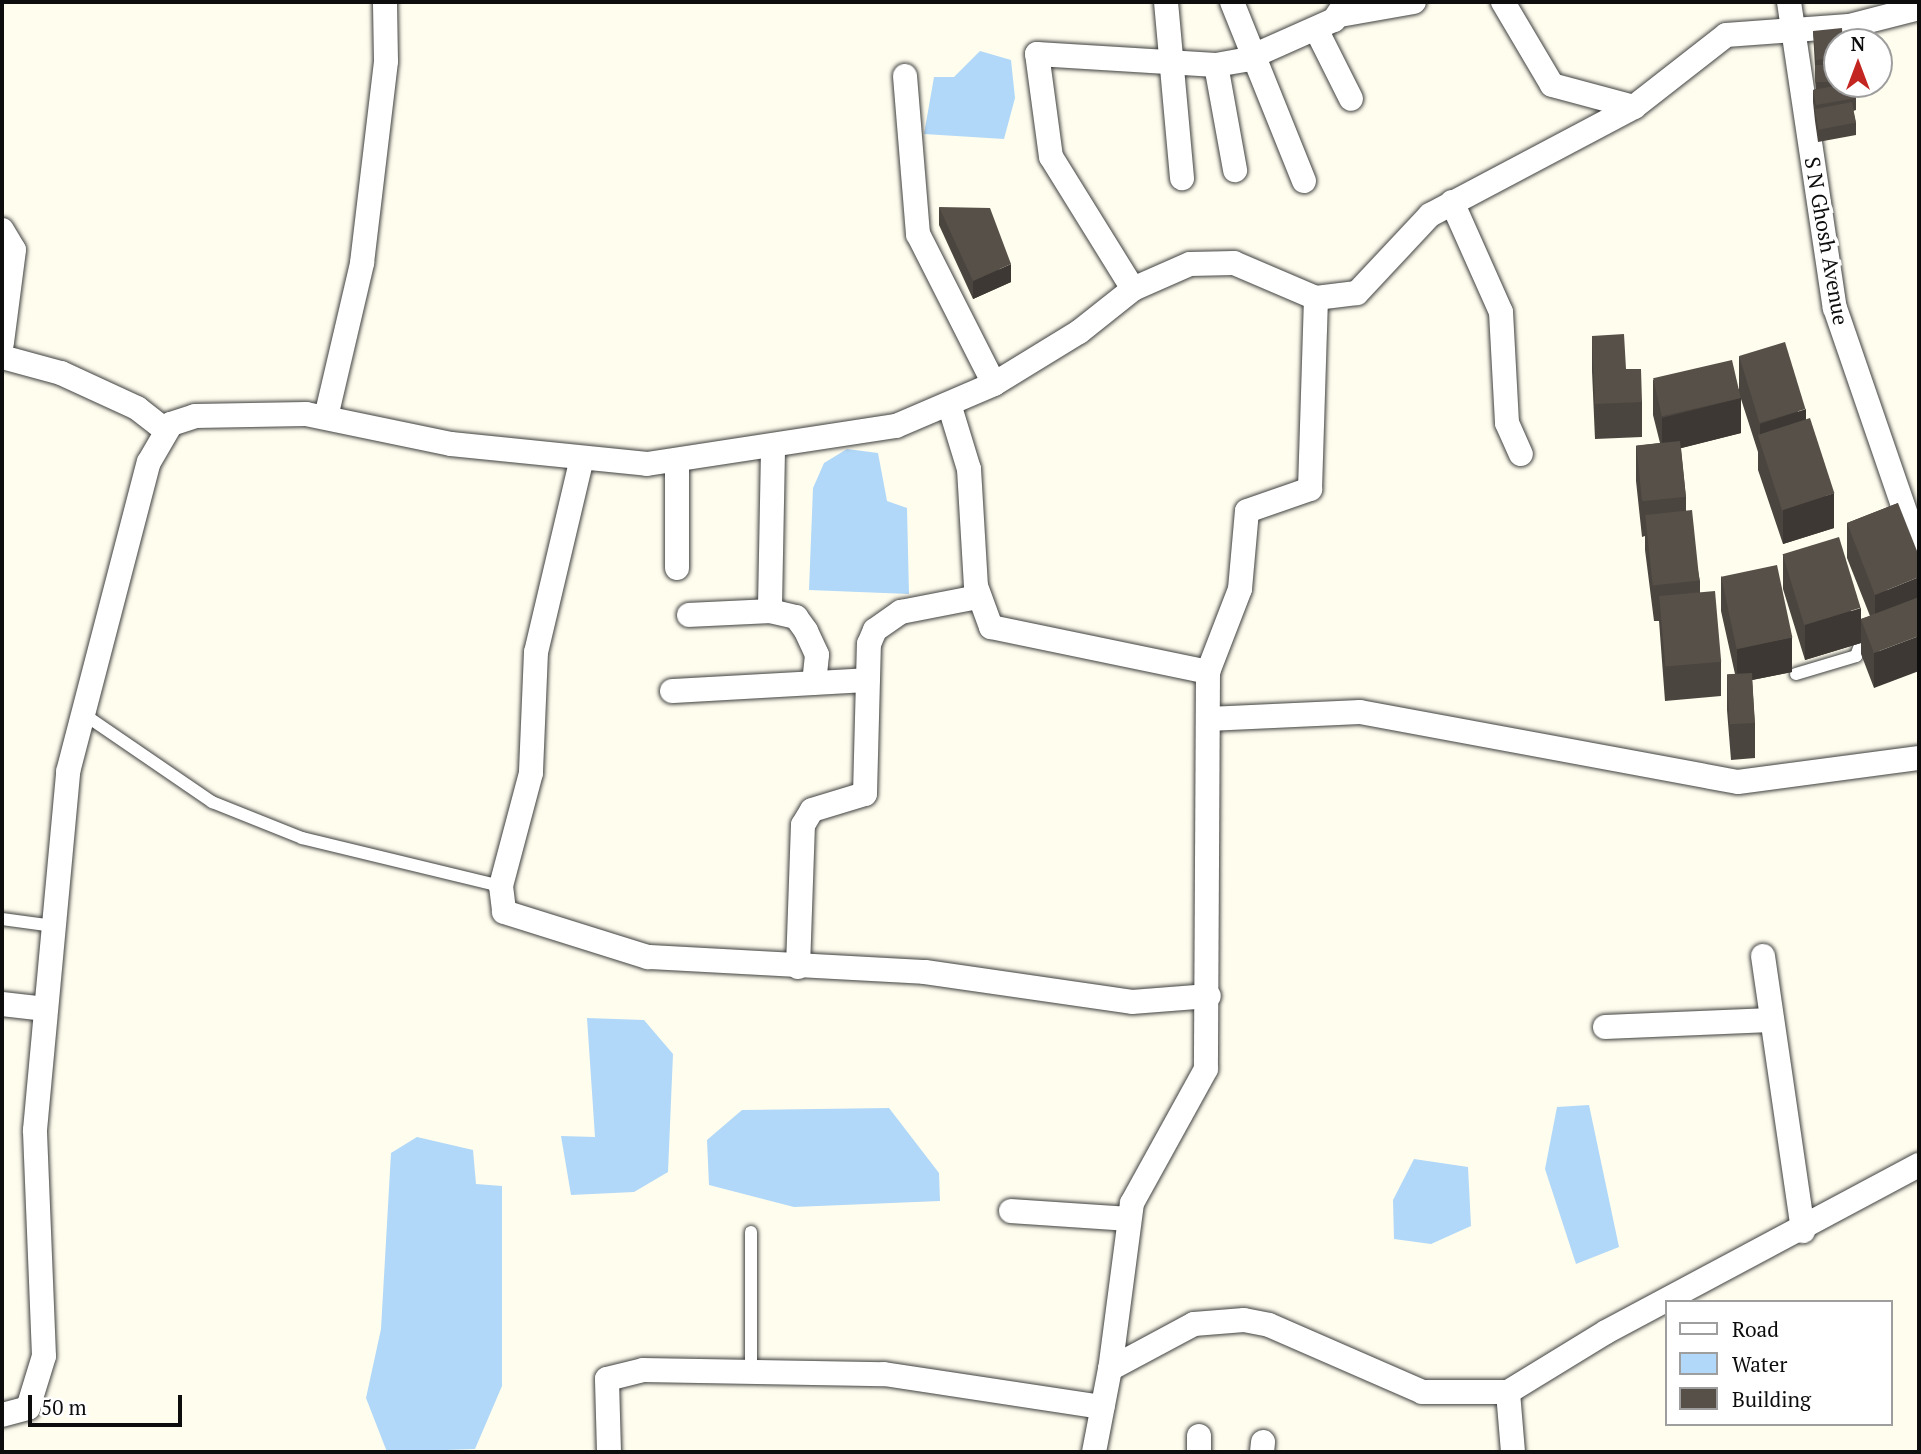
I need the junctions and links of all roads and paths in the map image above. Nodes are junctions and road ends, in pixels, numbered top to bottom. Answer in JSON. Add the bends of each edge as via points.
{"nodes":[{"id":1,"x":386,"y":2,"type":"edge"},
{"id":2,"x":1166,"y":2,"type":"edge"},
{"id":3,"x":1232,"y":2,"type":"edge"},
{"id":4,"x":1414,"y":2,"type":"edge"},
{"id":5,"x":1503,"y":2,"type":"edge"},
{"id":6,"x":1789,"y":2,"type":"edge"},
{"id":7,"x":1343,"y":8,"type":"edge"},
{"id":8,"x":1919,"y":8,"type":"edge"},
{"id":9,"x":1796,"y":28,"type":"junction"},
{"id":10,"x":1316,"y":29,"type":"junction"},
{"id":11,"x":1259,"y":58,"type":"junction"},
{"id":12,"x":1173,"y":62,"type":"junction"},
{"id":13,"x":1216,"y":65,"type":"junction"},
{"id":14,"x":905,"y":76,"type":"dead end"},
{"id":15,"x":1351,"y":99,"type":"dead end"},
{"id":16,"x":1634,"y":107,"type":"junction"},
{"id":17,"x":1235,"y":170,"type":"dead end"},
{"id":18,"x":1182,"y":178,"type":"dead end"},
{"id":19,"x":1304,"y":181,"type":"dead end"},
{"id":20,"x":1452,"y":202,"type":"junction"},
{"id":21,"x":2,"y":230,"type":"edge"},
{"id":22,"x":1133,"y":289,"type":"junction"},
{"id":23,"x":1316,"y":298,"type":"junction"},
{"id":24,"x":2,"y":343,"type":"edge"},
{"id":25,"x":2,"y":357,"type":"edge"},
{"id":26,"x":994,"y":384,"type":"junction"},
{"id":27,"x":950,"y":407,"type":"junction"},
{"id":28,"x":326,"y":417,"type":"junction"},
{"id":29,"x":165,"y":430,"type":"junction"},
{"id":30,"x":773,"y":450,"type":"junction"},
{"id":31,"x":1521,"y":454,"type":"dead end"},
{"id":32,"x":581,"y":462,"type":"junction"},
{"id":33,"x":677,"y":463,"type":"junction"},
{"id":34,"x":1919,"y":552,"type":"edge"},
{"id":35,"x":677,"y":568,"type":"dead end"},
{"id":36,"x":978,"y":597,"type":"junction"},
{"id":37,"x":771,"y":611,"type":"junction"},
{"id":38,"x":689,"y":615,"type":"dead end"},
{"id":39,"x":1861,"y":624,"type":"edge"},
{"id":40,"x":1208,"y":672,"type":"junction"},
{"id":41,"x":1797,"y":674,"type":"dead end"},
{"id":42,"x":868,"y":680,"type":"junction"},
{"id":43,"x":814,"y":684,"type":"junction"},
{"id":44,"x":672,"y":691,"type":"dead end"},
{"id":45,"x":82,"y":713,"type":"junction"},
{"id":46,"x":1208,"y":719,"type":"junction"},
{"id":47,"x":1919,"y":758,"type":"edge"},
{"id":48,"x":501,"y":886,"type":"junction"},
{"id":49,"x":2,"y":919,"type":"edge"},
{"id":50,"x":54,"y":926,"type":"junction"},
{"id":51,"x":1763,"y":956,"type":"dead end"},
{"id":52,"x":798,"y":967,"type":"junction"},
{"id":53,"x":1209,"y":996,"type":"junction"},
{"id":54,"x":2,"y":1004,"type":"edge"},
{"id":55,"x":46,"y":1009,"type":"junction"},
{"id":56,"x":1770,"y":1020,"type":"junction"},
{"id":57,"x":1605,"y":1027,"type":"dead end"},
{"id":58,"x":1919,"y":1165,"type":"edge"},
{"id":59,"x":1011,"y":1211,"type":"dead end"},
{"id":60,"x":1129,"y":1219,"type":"junction"},
{"id":61,"x":1803,"y":1231,"type":"junction"},
{"id":62,"x":751,"y":1232,"type":"dead end"},
{"id":63,"x":1668,"y":1300,"type":"edge"},
{"id":64,"x":1666,"y":1301,"type":"edge"},
{"id":65,"x":1110,"y":1369,"type":"junction"},
{"id":66,"x":751,"y":1372,"type":"junction"},
{"id":67,"x":1508,"y":1392,"type":"junction"},
{"id":68,"x":1103,"y":1406,"type":"junction"},
{"id":69,"x":2,"y":1415,"type":"edge"},
{"id":70,"x":609,"y":1452,"type":"edge"},
{"id":71,"x":1094,"y":1452,"type":"edge"},
{"id":72,"x":1513,"y":1452,"type":"edge"}],
"edges":[{"from":1,"to":28,"type":"street","via":[[386,61],[362,263]]},
{"from":2,"to":12,"type":"street"},
{"from":3,"to":11,"type":"street"},
{"from":4,"to":7,"type":"street"},
{"from":5,"to":16,"type":"street","via":[[1552,85]]},
{"from":6,"to":9,"type":"street","name":"S N Ghosh Avenue"},
{"from":7,"to":10,"type":"street"},
{"from":8,"to":9,"type":"street","via":[[1849,26]]},
{"from":9,"to":16,"type":"street","via":[[1727,35]]},
{"from":9,"to":34,"type":"street","name":"S N Ghosh Avenue","via":[[1835,308],[1903,523]]},
{"from":10,"to":11,"type":"street"},
{"from":10,"to":15,"type":"street"},
{"from":11,"to":13,"type":"street"},
{"from":11,"to":19,"type":"street"},
{"from":12,"to":13,"type":"street"},
{"from":12,"to":18,"type":"street"},
{"from":12,"to":22,"type":"street","via":[[1051,50],[1035,61],[1051,157]]},
{"from":13,"to":17,"type":"street"},
{"from":14,"to":26,"type":"street","via":[[918,234]]},
{"from":16,"to":20,"type":"street"},
{"from":20,"to":23,"type":"street","via":[[1421,222],[1357,293]]},
{"from":20,"to":31,"type":"street","via":[[1501,312],[1507,423]]},
{"from":21,"to":24,"type":"street","via":[[14,250]]},
{"from":22,"to":23,"type":"street","via":[[1190,264],[1217,261],[1246,266]]},
{"from":22,"to":26,"type":"street","via":[[1079,332]]},
{"from":23,"to":40,"type":"street","via":[[1310,489],[1247,511],[1240,589]]},
{"from":25,"to":29,"type":"street","via":[[61,373],[137,408]]},
{"from":26,"to":27,"type":"street"},
{"from":27,"to":30,"type":"street","via":[[896,426]]},
{"from":27,"to":36,"type":"street","via":[[973,490]]},
{"from":28,"to":29,"type":"street","via":[[195,416]]},
{"from":28,"to":32,"type":"street","via":[[429,440]]},
{"from":29,"to":45,"type":"street","via":[[149,462]]},
{"from":30,"to":33,"type":"street"},
{"from":30,"to":37,"type":"street"},
{"from":32,"to":33,"type":"street"},
{"from":32,"to":48,"type":"street","via":[[536,652],[531,773]]},
{"from":33,"to":35,"type":"street"},
{"from":36,"to":40,"type":"street","via":[[991,627]]},
{"from":36,"to":42,"type":"street","via":[[901,612],[875,630]]},
{"from":37,"to":38,"type":"street"},
{"from":37,"to":43,"type":"street","via":[[796,617],[806,631],[817,654]]},
{"from":39,"to":41,"type":"lane","via":[[1872,640],[1856,656]]},
{"from":40,"to":46,"type":"street"},
{"from":42,"to":43,"type":"street"},
{"from":42,"to":52,"type":"street","via":[[865,794],[812,810],[803,825]]},
{"from":43,"to":44,"type":"street"},
{"from":45,"to":48,"type":"lane","via":[[212,802],[302,838]]},
{"from":45,"to":50,"type":"street","via":[[68,772]]},
{"from":46,"to":47,"type":"street","via":[[1360,712],[1738,782]]},
{"from":46,"to":53,"type":"street"},
{"from":48,"to":52,"type":"street","via":[[500,903],[512,918],[648,957]]},
{"from":49,"to":50,"type":"lane"},
{"from":50,"to":55,"type":"street"},
{"from":51,"to":56,"type":"street"},
{"from":52,"to":53,"type":"street","via":[[925,972],[1132,1002]]},
{"from":53,"to":60,"type":"street","via":[[1206,1069],[1146,1169]]},
{"from":54,"to":55,"type":"street"},
{"from":55,"to":69,"type":"street","via":[[35,1130],[44,1356],[28,1408]]},
{"from":56,"to":57,"type":"street"},
{"from":56,"to":61,"type":"street"},
{"from":58,"to":61,"type":"street"},
{"from":59,"to":60,"type":"street"},
{"from":60,"to":65,"type":"street"},
{"from":61,"to":63,"type":"street"},
{"from":62,"to":66,"type":"lane"},
{"from":64,"to":67,"type":"street"},
{"from":65,"to":67,"type":"street","via":[[1194,1324],[1244,1320],[1269,1325],[1422,1392]]},
{"from":65,"to":68,"type":"street"},
{"from":66,"to":68,"type":"street","via":[[884,1374]]},
{"from":66,"to":70,"type":"street","via":[[642,1370],[607,1379]]},
{"from":67,"to":72,"type":"street"},
{"from":68,"to":71,"type":"street"}]}
